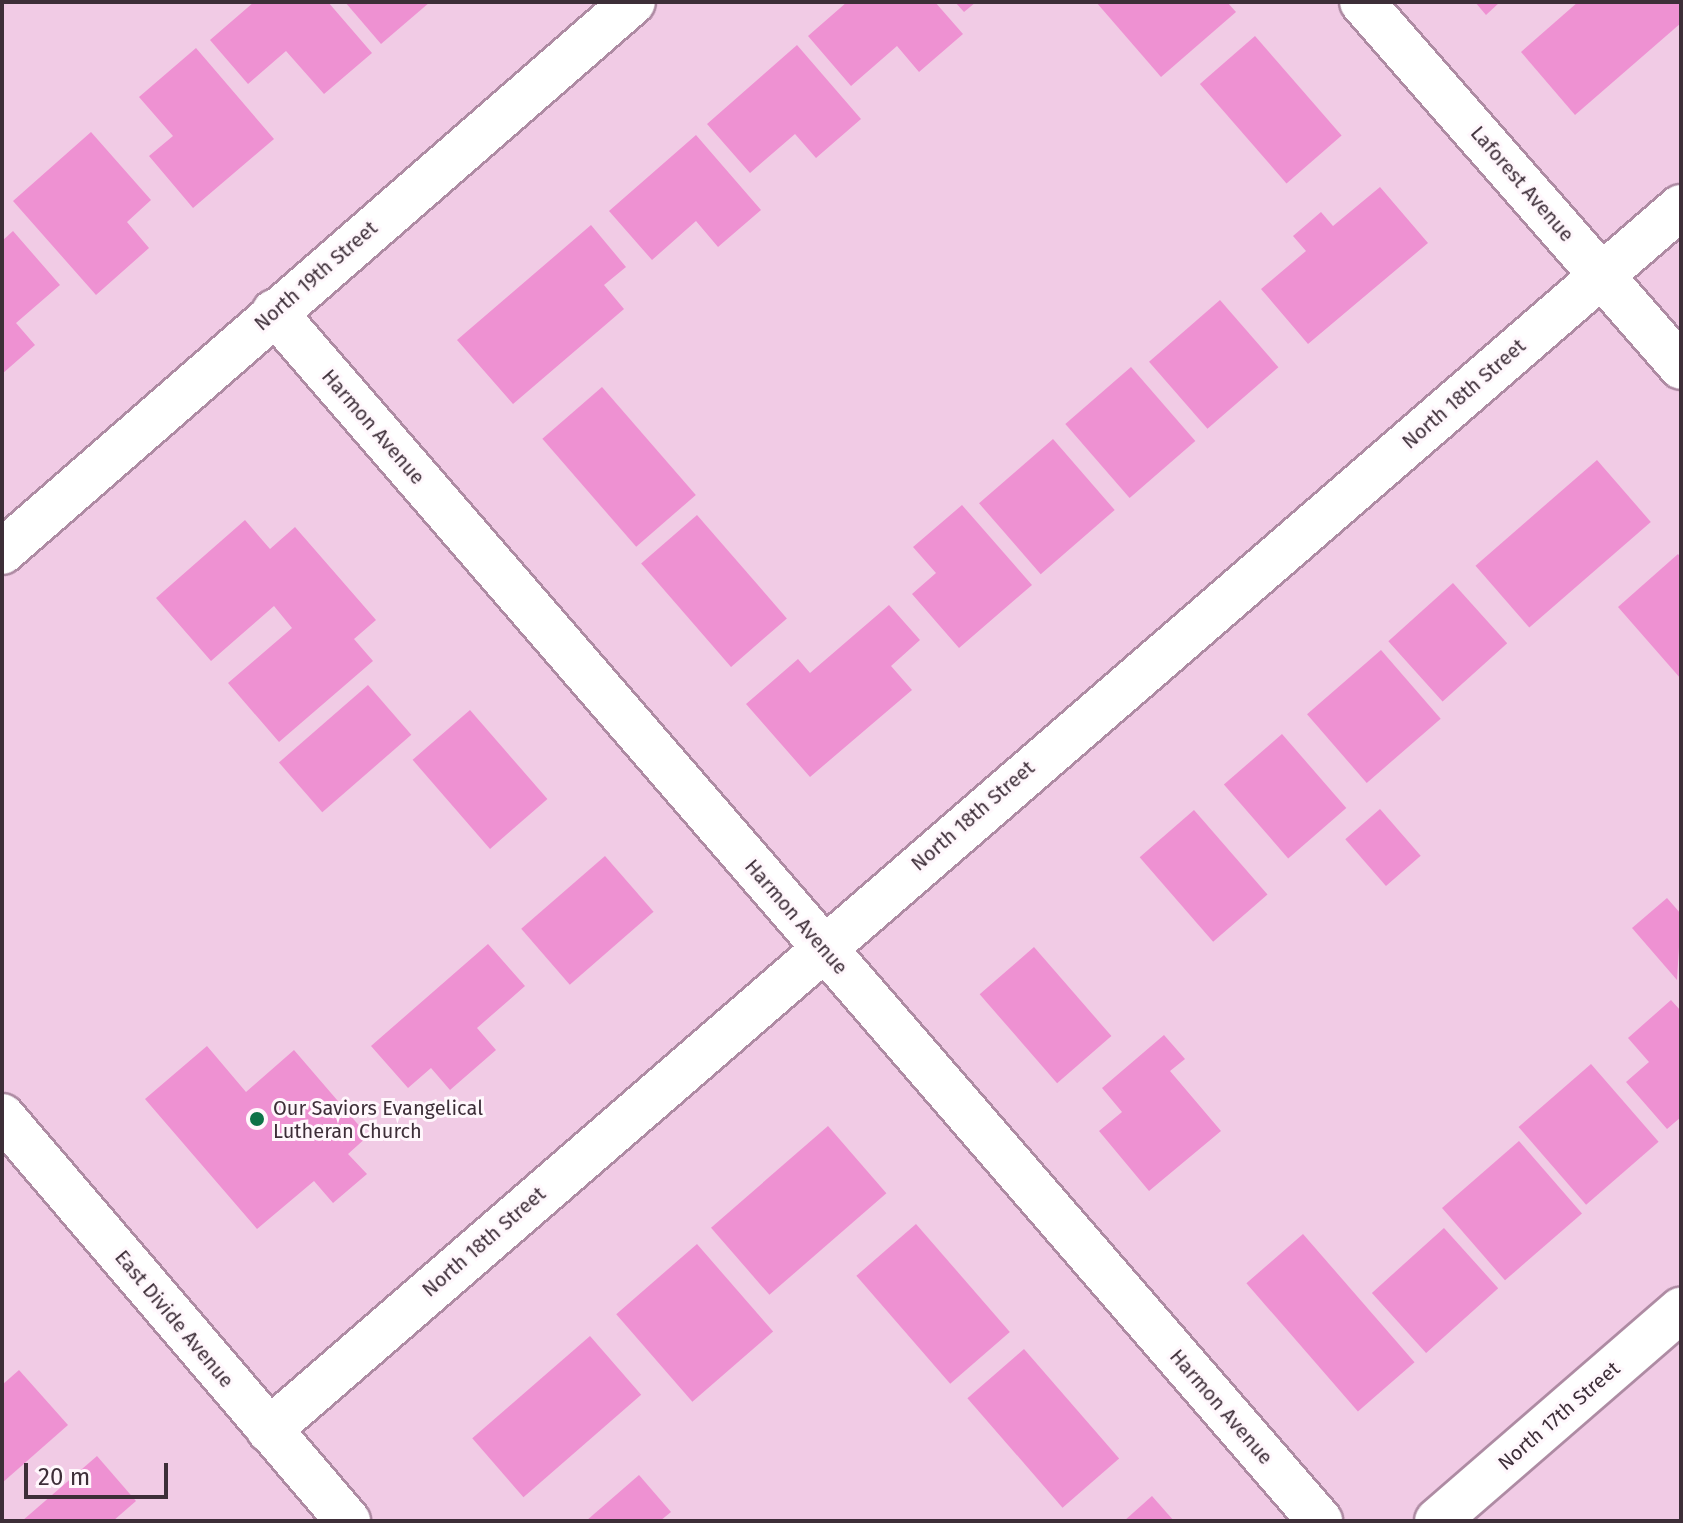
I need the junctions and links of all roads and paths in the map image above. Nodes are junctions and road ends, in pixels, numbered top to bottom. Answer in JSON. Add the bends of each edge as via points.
{"nodes":[{"id":1,"x":633,"y":2,"type":"edge"},
{"id":2,"x":1362,"y":2,"type":"edge"},
{"id":3,"x":1681,"y":207,"type":"edge"},
{"id":4,"x":1602,"y":276,"type":"junction"},
{"id":5,"x":274,"y":312,"type":"junction"},
{"id":6,"x":1681,"y":367,"type":"edge"},
{"id":7,"x":2,"y":552,"type":"edge"},
{"id":8,"x":821,"y":947,"type":"junction"},
{"id":9,"x":2,"y":1116,"type":"edge"},
{"id":10,"x":1681,"y":1310,"type":"edge"},
{"id":11,"x":269,"y":1430,"type":"junction"},
{"id":12,"x":348,"y":1521,"type":"edge"},
{"id":13,"x":1320,"y":1521,"type":"edge"},
{"id":14,"x":1437,"y":1521,"type":"edge"}],
"edges":[{"from":1,"to":5,"type":"street","name":"North 19th Street"},
{"from":2,"to":4,"type":"street","name":"Laforest Avenue"},
{"from":3,"to":4,"type":"street","name":"North 18th Street"},
{"from":4,"to":6,"type":"street","name":"Laforest Avenue"},
{"from":4,"to":8,"type":"street","name":"North 18th Street"},
{"from":5,"to":7,"type":"street","name":"North 19th Street"},
{"from":5,"to":8,"type":"street","name":"Harmon Avenue"},
{"from":8,"to":11,"type":"street","name":"North 18th Street"},
{"from":8,"to":13,"type":"street","name":"Harmon Avenue"},
{"from":9,"to":11,"type":"street","name":"East Divide Avenue"},
{"from":10,"to":14,"type":"street","name":"North 17th Street"},
{"from":11,"to":12,"type":"street","name":"East Divide Avenue"}]}
